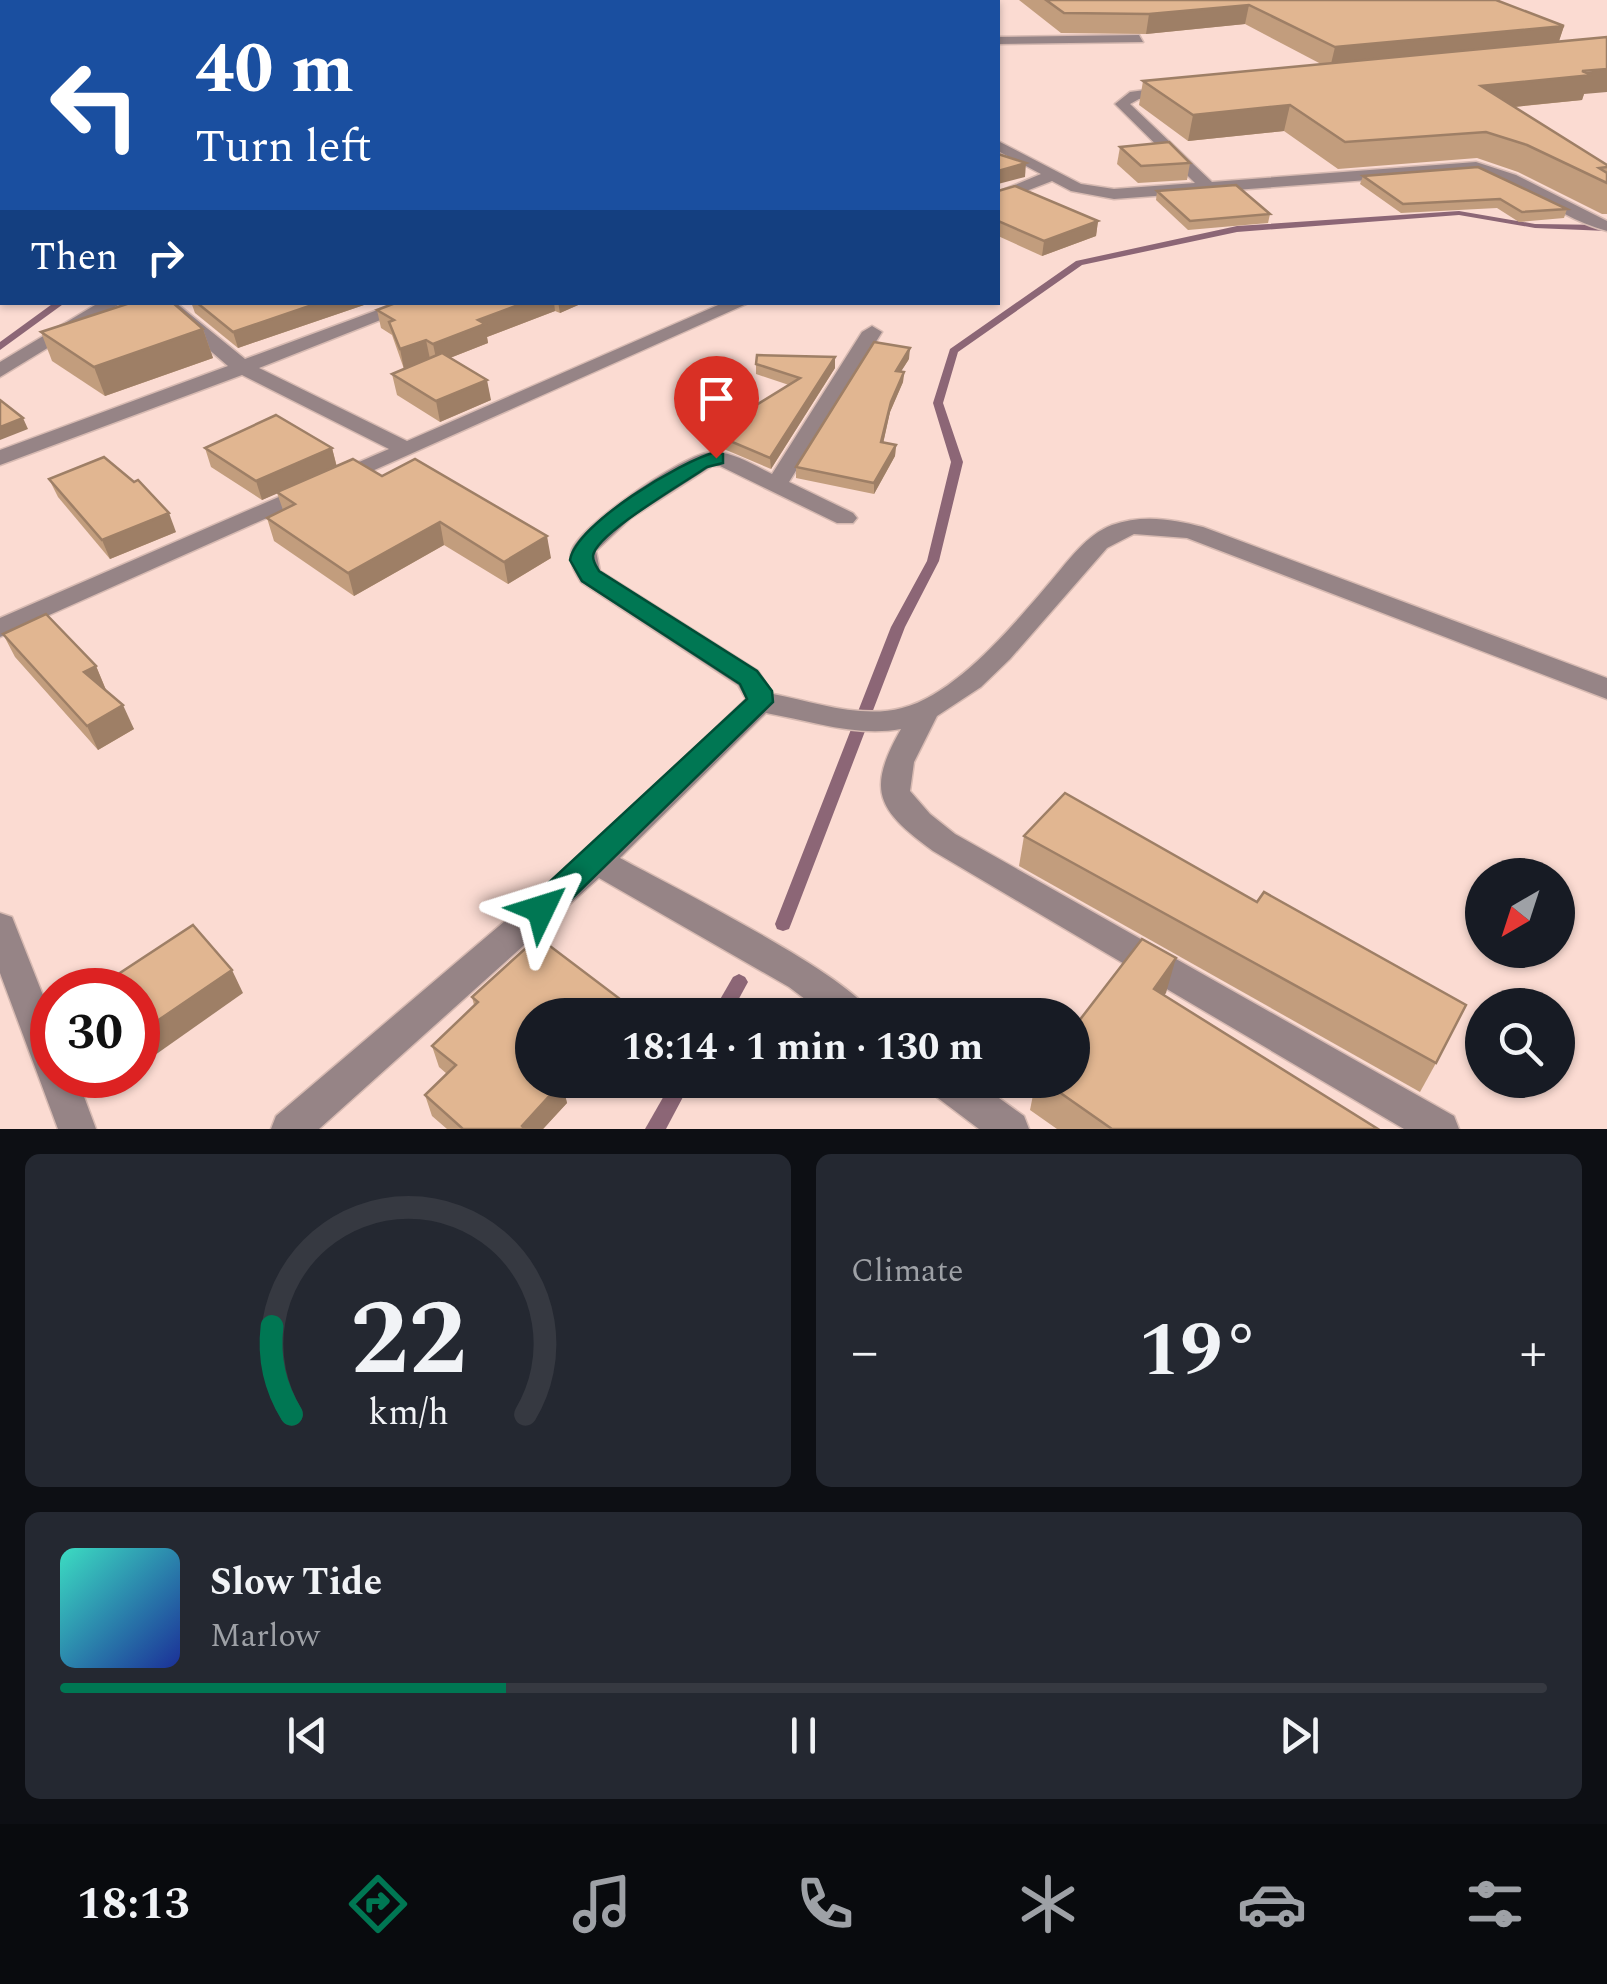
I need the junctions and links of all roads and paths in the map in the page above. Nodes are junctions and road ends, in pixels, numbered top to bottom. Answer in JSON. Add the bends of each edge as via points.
{"nodes":[{"id":1,"x":1138,"y":39,"type":"edge"},
{"id":2,"x":1000,"y":41,"type":"edge"},
{"id":3,"x":1193,"y":88,"type":"edge"},
{"id":4,"x":1000,"y":146,"type":"edge"},
{"id":5,"x":1053,"y":175,"type":"junction"},
{"id":6,"x":1208,"y":186,"type":"junction"},
{"id":7,"x":1000,"y":196,"type":"edge"},
{"id":8,"x":1601,"y":225,"type":"edge"},
{"id":9,"x":109,"y":305,"type":"edge"},
{"id":10,"x":168,"y":305,"type":"edge"},
{"id":11,"x":409,"y":305,"type":"edge"},
{"id":12,"x":735,"y":305,"type":"edge"},
{"id":13,"x":872,"y":332,"type":"dead end"},
{"id":14,"x":242,"y":368,"type":"junction"},
{"id":15,"x":0,"y":371,"type":"edge"},
{"id":16,"x":404,"y":448,"type":"junction"},
{"id":17,"x":0,"y":458,"type":"edge"},
{"id":18,"x":778,"y":482,"type":"junction"},
{"id":19,"x":846,"y":518,"type":"dead end"},
{"id":20,"x":0,"y":628,"type":"edge"},
{"id":21,"x":1607,"y":689,"type":"edge"},
{"id":22,"x":760,"y":702,"type":"junction"},
{"id":23,"x":922,"y":716,"type":"junction"},
{"id":24,"x":597,"y":860,"type":"junction"},
{"id":25,"x":0,"y":927,"type":"edge"},
{"id":26,"x":831,"y":998,"type":"edge"},
{"id":27,"x":30,"y":1006,"type":"edge"},
{"id":28,"x":65,"y":1098,"type":"edge"},
{"id":29,"x":968,"y":1098,"type":"edge"},
{"id":30,"x":77,"y":1129,"type":"edge"},
{"id":31,"x":290,"y":1129,"type":"edge"},
{"id":32,"x":1010,"y":1129,"type":"edge"},
{"id":33,"x":1440,"y":1129,"type":"edge"}],
"edges":[{"from":1,"to":2,"type":"street"},
{"from":3,"to":6,"type":"street","via":[[1134,94],[1122,104]]},
{"from":4,"to":5,"type":"street"},
{"from":5,"to":6,"type":"street","via":[[1114,194]]},
{"from":5,"to":7,"type":"street"},
{"from":6,"to":8,"type":"street","via":[[1476,167],[1508,175]]},
{"from":9,"to":15,"type":"street"},
{"from":10,"to":14,"type":"street"},
{"from":11,"to":14,"type":"street"},
{"from":12,"to":16,"type":"street"},
{"from":13,"to":18,"type":"street"},
{"from":14,"to":16,"type":"street"},
{"from":14,"to":17,"type":"street"},
{"from":16,"to":20,"type":"street"},
{"from":18,"to":19,"type":"street"},
{"from":18,"to":22,"type":"street","via":[[724,459],[700,462],[592,537],[582,560],[590,576],[748,678]]},
{"from":21,"to":23,"type":"street","via":[[1194,532],[1136,524],[1098,543],[969,682]]},
{"from":22,"to":23,"type":"street","via":[[884,722]]},
{"from":22,"to":24,"type":"street"},
{"from":23,"to":33,"type":"street","via":[[895,790],[935,836]]},
{"from":24,"to":26,"type":"street"},
{"from":24,"to":31,"type":"street"},
{"from":25,"to":27,"type":"street"},
{"from":28,"to":30,"type":"street"},
{"from":29,"to":32,"type":"street"}]}
